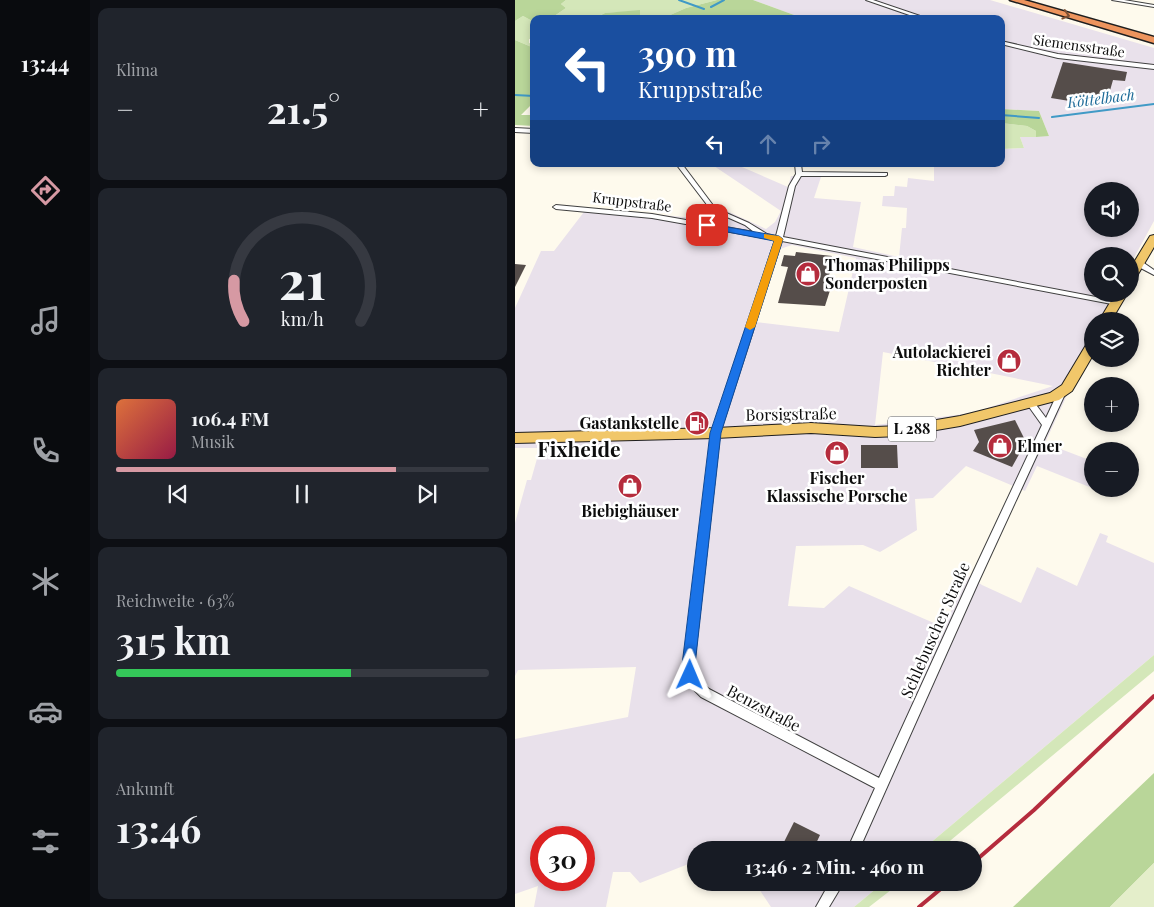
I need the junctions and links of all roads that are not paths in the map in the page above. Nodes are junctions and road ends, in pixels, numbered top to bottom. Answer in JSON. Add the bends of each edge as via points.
{"nodes":[{"id":1,"x":868,"y":0,"type":"edge"},
{"id":2,"x":1014,"y":0,"type":"edge"},
{"id":3,"x":1049,"y":0,"type":"edge"},
{"id":4,"x":1114,"y":0,"type":"edge"},
{"id":5,"x":1154,"y":6,"type":"edge"},
{"id":6,"x":915,"y":15,"type":"edge"},
{"id":7,"x":1111,"y":17,"type":"dead end"},
{"id":8,"x":1154,"y":40,"type":"edge"},
{"id":9,"x":1005,"y":43,"type":"edge"},
{"id":10,"x":1154,"y":67,"type":"edge"},
{"id":11,"x":515,"y":130,"type":"edge"},
{"id":12,"x":530,"y":131,"type":"edge"},
{"id":13,"x":681,"y":167,"type":"edge"},
{"id":14,"x":798,"y":167,"type":"edge"},
{"id":15,"x":799,"y":174,"type":"junction"},
{"id":16,"x":885,"y":174,"type":"dead end"},
{"id":17,"x":556,"y":207,"type":"dead end"},
{"id":18,"x":765,"y":236,"type":"junction"},
{"id":19,"x":1154,"y":238,"type":"edge"},
{"id":20,"x":779,"y":239,"type":"junction"},
{"id":21,"x":1139,"y":261,"type":"edge"},
{"id":22,"x":1139,"y":264,"type":"edge"},
{"id":23,"x":1154,"y":273,"type":"edge"},
{"id":24,"x":1084,"y":292,"type":"edge"},
{"id":25,"x":1084,"y":357,"type":"edge"},
{"id":26,"x":1062,"y":392,"type":"junction"},
{"id":27,"x":1031,"y":404,"type":"junction"},
{"id":28,"x":1046,"y":424,"type":"junction"},
{"id":29,"x":716,"y":433,"type":"junction"},
{"id":30,"x":515,"y":438,"type":"edge"},
{"id":31,"x":882,"y":786,"type":"junction"},
{"id":32,"x":857,"y":841,"type":"edge"},
{"id":33,"x":832,"y":891,"type":"edge"},
{"id":34,"x":822,"y":907,"type":"edge"}],
"edges":[{"from":1,"to":6,"type":"street"},
{"from":2,"to":8,"type":"highway","one_way":true},
{"from":3,"to":7,"type":"highway"},
{"from":4,"to":5,"type":"street"},
{"from":9,"to":10,"type":"street","name":"Siemensstraße","via":[[1057,56]]},
{"from":11,"to":12,"type":"street"},
{"from":13,"to":18,"type":"street","via":[[713,209]]},
{"from":14,"to":15,"type":"street"},
{"from":15,"to":16,"type":"street"},
{"from":15,"to":20,"type":"street","name":"Benzstraße"},
{"from":17,"to":18,"type":"street","name":"Kruppstraße","via":[[652,216]]},
{"from":18,"to":20,"type":"street","name":"Kruppstraße"},
{"from":19,"to":21,"type":"main road"},
{"from":20,"to":24,"type":"street","name":"Kruppstraße"},
{"from":20,"to":29,"type":"street","name":"Benzstraße"},
{"from":22,"to":23,"type":"street"},
{"from":25,"to":26,"type":"main road","name":"Schlebuscher Straße"},
{"from":26,"to":27,"type":"main road","name":"Borsigstraße","number":"L 288"},
{"from":26,"to":28,"type":"street","name":"Schlebuscher Straße"},
{"from":27,"to":28,"type":"street"},
{"from":27,"to":29,"type":"main road","name":"Borsigstraße","number":"L 288","via":[[901,431],[811,428]]},
{"from":28,"to":31,"type":"street","name":"Schlebuscher Straße","via":[[1044,435]]},
{"from":29,"to":30,"type":"main road","name":"Borsigstraße","number":"L 288"},
{"from":29,"to":31,"type":"street","name":"Benzstraße","via":[[690,675],[705,693]]},
{"from":31,"to":32,"type":"street","name":"Schlebuscher Straße"},
{"from":33,"to":34,"type":"street"}]}
